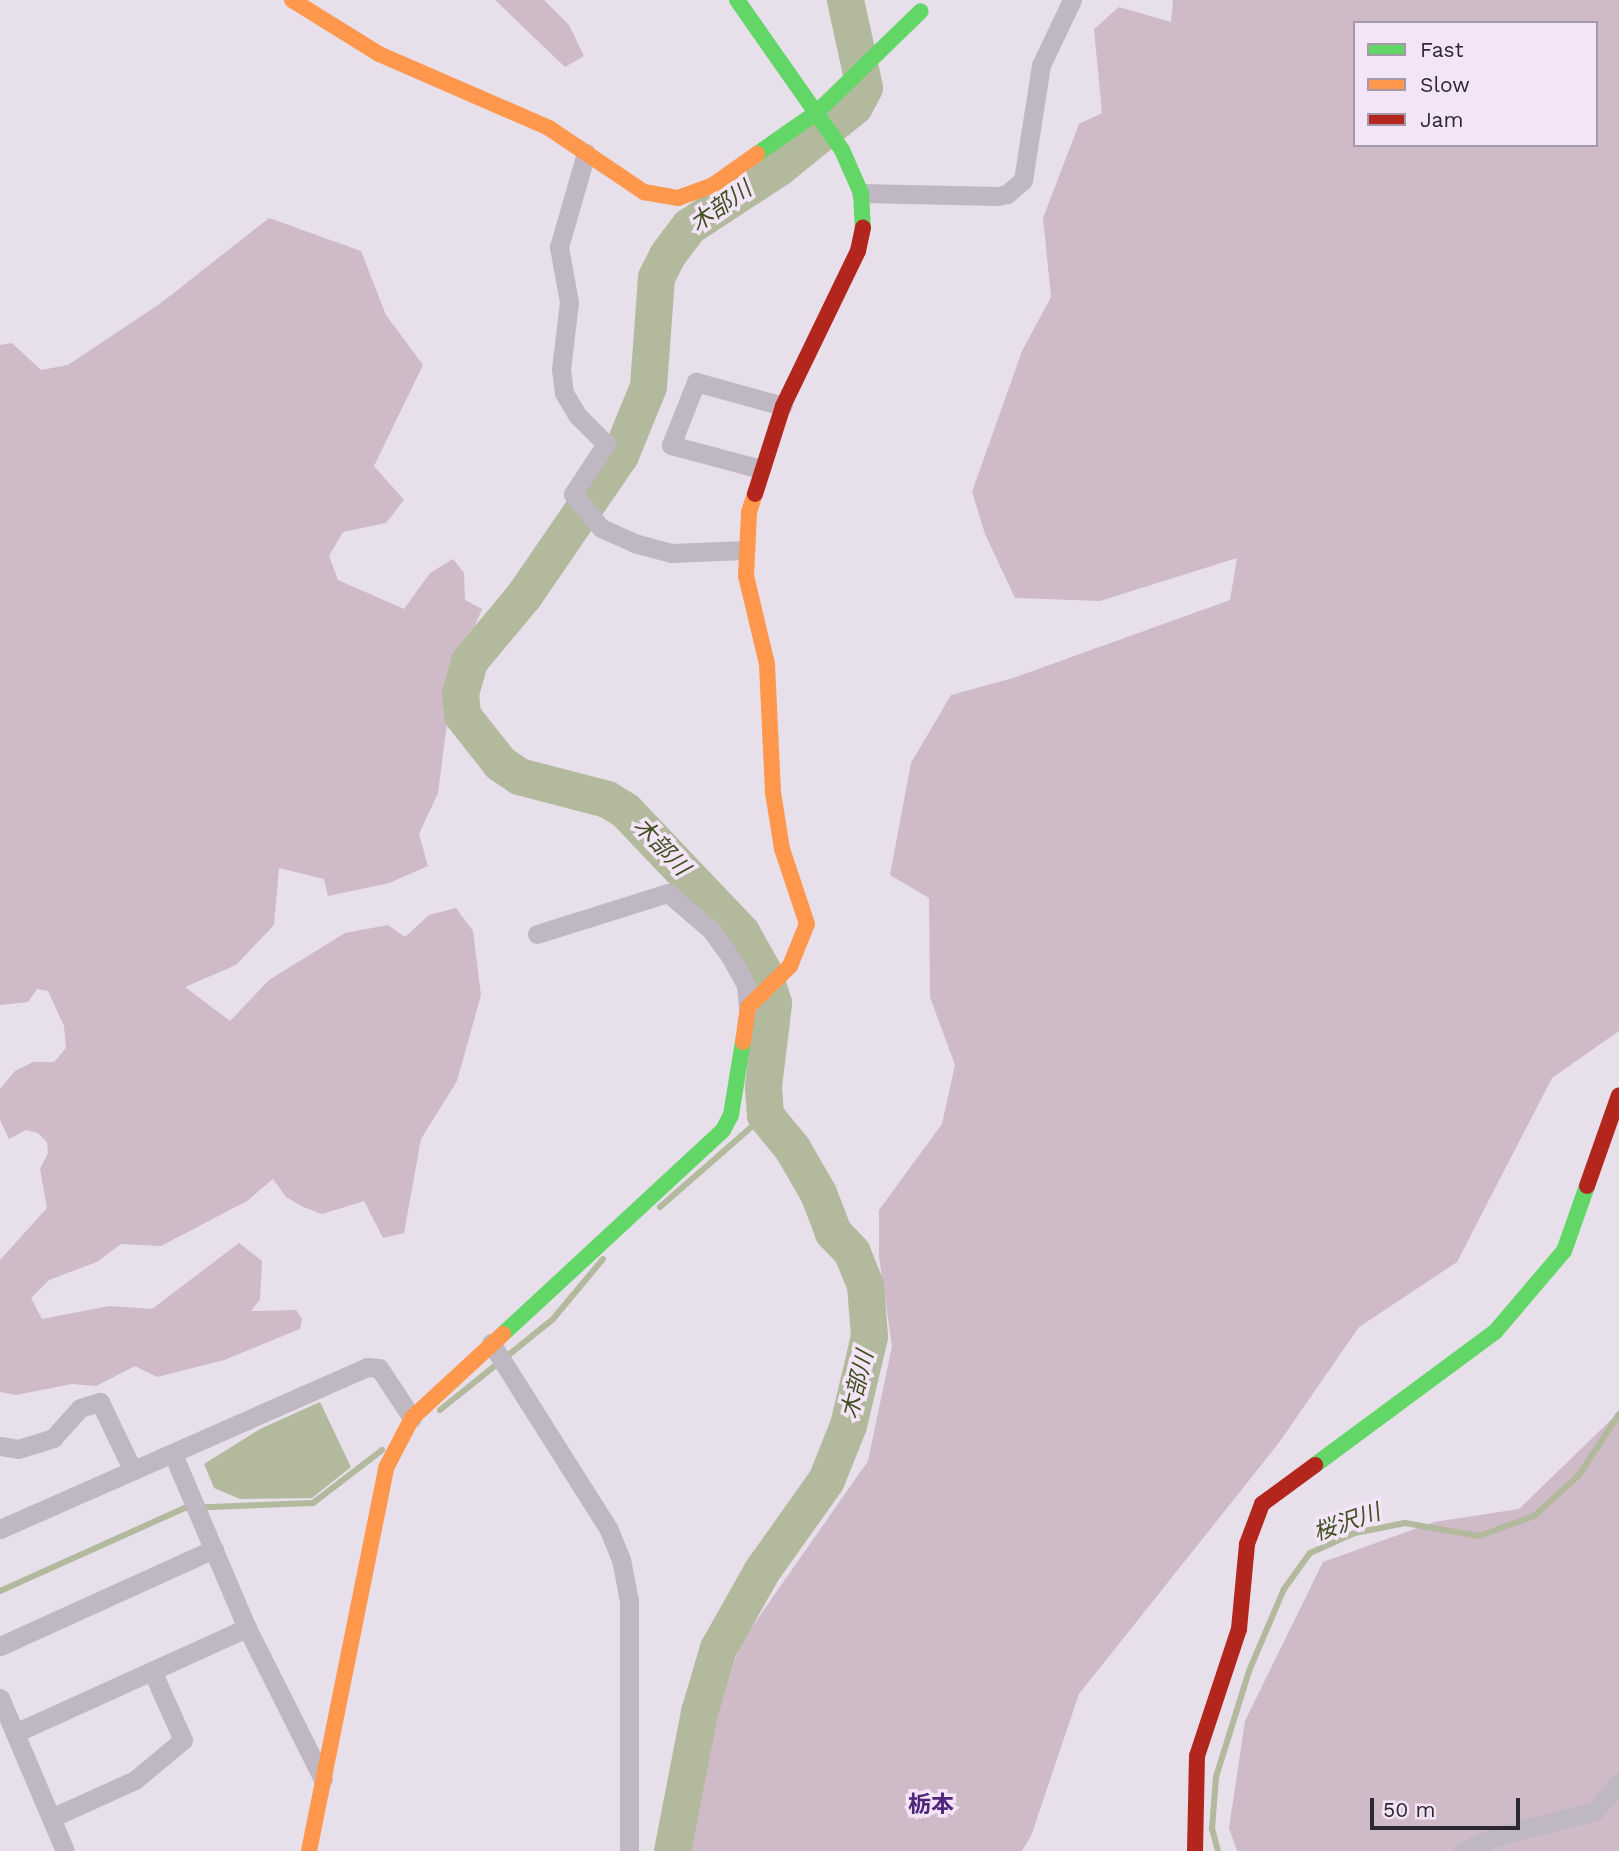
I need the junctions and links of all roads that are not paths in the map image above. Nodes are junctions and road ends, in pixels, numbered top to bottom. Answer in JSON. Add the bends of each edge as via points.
{"nodes":[{"id":1,"x":292,"y":0,"type":"edge"},
{"id":2,"x":737,"y":0,"type":"edge"},
{"id":3,"x":1072,"y":0,"type":"edge"},
{"id":4,"x":921,"y":11,"type":"dead end"},
{"id":5,"x":816,"y":113,"type":"junction"},
{"id":6,"x":586,"y":153,"type":"junction"},
{"id":7,"x":861,"y":193,"type":"junction"},
{"id":8,"x":783,"y":406,"type":"junction"},
{"id":9,"x":761,"y":469,"type":"junction"},
{"id":10,"x":745,"y":550,"type":"junction"},
{"id":11,"x":537,"y":934,"type":"dead end"},
{"id":12,"x":748,"y":1007,"type":"junction"},
{"id":13,"x":1619,"y":1095,"type":"edge"},
{"id":14,"x":491,"y":1343,"type":"junction"},
{"id":15,"x":412,"y":1418,"type":"junction"},
{"id":16,"x":0,"y":1446,"type":"edge"},
{"id":17,"x":173,"y":1454,"type":"junction"},
{"id":18,"x":133,"y":1471,"type":"junction"},
{"id":19,"x":0,"y":1529,"type":"edge"},
{"id":20,"x":214,"y":1549,"type":"junction"},
{"id":21,"x":247,"y":1628,"type":"junction"},
{"id":22,"x":0,"y":1646,"type":"edge"},
{"id":23,"x":153,"y":1673,"type":"junction"},
{"id":24,"x":0,"y":1698,"type":"edge"},
{"id":25,"x":15,"y":1733,"type":"junction"},
{"id":26,"x":324,"y":1779,"type":"junction"},
{"id":27,"x":1619,"y":1782,"type":"edge"},
{"id":28,"x":51,"y":1818,"type":"junction"},
{"id":29,"x":65,"y":1851,"type":"edge"},
{"id":30,"x":309,"y":1851,"type":"edge"},
{"id":31,"x":629,"y":1851,"type":"edge"},
{"id":32,"x":1195,"y":1851,"type":"edge"},
{"id":33,"x":1463,"y":1851,"type":"edge"}],
"edges":[{"from":1,"to":6,"type":"street","via":[[379,54],[514,111]]},
{"from":2,"to":5,"type":"street"},
{"from":3,"to":7,"type":"street","via":[[1041,65],[1023,180],[1007,194],[997,196]]},
{"from":4,"to":5,"type":"street"},
{"from":5,"to":6,"type":"street","via":[[713,185],[678,198],[644,192]]},
{"from":5,"to":7,"type":"street","via":[[842,150]]},
{"from":6,"to":10,"type":"street","via":[[569,199],[559,247],[569,302],[561,369],[564,393],[577,415],[606,444],[573,494],[601,528],[634,543],[671,553]]},
{"from":7,"to":8,"type":"street","via":[[863,229],[858,251]]},
{"from":8,"to":9,"type":"street"},
{"from":8,"to":9,"type":"street","via":[[696,382],[671,444]]},
{"from":9,"to":10,"type":"street"},
{"from":10,"to":12,"type":"street","via":[[746,576],[767,664],[773,792],[782,849],[807,923],[790,966]]},
{"from":11,"to":12,"type":"street","via":[[668,893],[711,930],[731,958],[746,985]]},
{"from":12,"to":14,"type":"street","via":[[731,1115],[723,1130]]},
{"from":13,"to":32,"type":"street","via":[[1564,1251],[1495,1332],[1262,1504],[1247,1544],[1239,1629],[1198,1756]]},
{"from":14,"to":15,"type":"street"},
{"from":14,"to":31,"type":"street","via":[[609,1530],[621,1559],[629,1601]]},
{"from":15,"to":17,"type":"street","via":[[379,1368],[367,1367]]},
{"from":15,"to":26,"type":"street","via":[[386,1468]]},
{"from":16,"to":18,"type":"street","via":[[18,1449],[53,1438],[80,1409],[100,1402]]},
{"from":17,"to":18,"type":"street"},
{"from":17,"to":20,"type":"street"},
{"from":18,"to":19,"type":"street"},
{"from":20,"to":21,"type":"street"},
{"from":20,"to":22,"type":"street"},
{"from":21,"to":23,"type":"street"},
{"from":21,"to":26,"type":"street"},
{"from":23,"to":25,"type":"street"},
{"from":23,"to":28,"type":"street","via":[[183,1740],[135,1780]]},
{"from":24,"to":25,"type":"street"},
{"from":25,"to":28,"type":"street"},
{"from":26,"to":30,"type":"street"},
{"from":27,"to":33,"type":"street","via":[[1595,1811],[1497,1836]]},
{"from":28,"to":29,"type":"street"}]}
